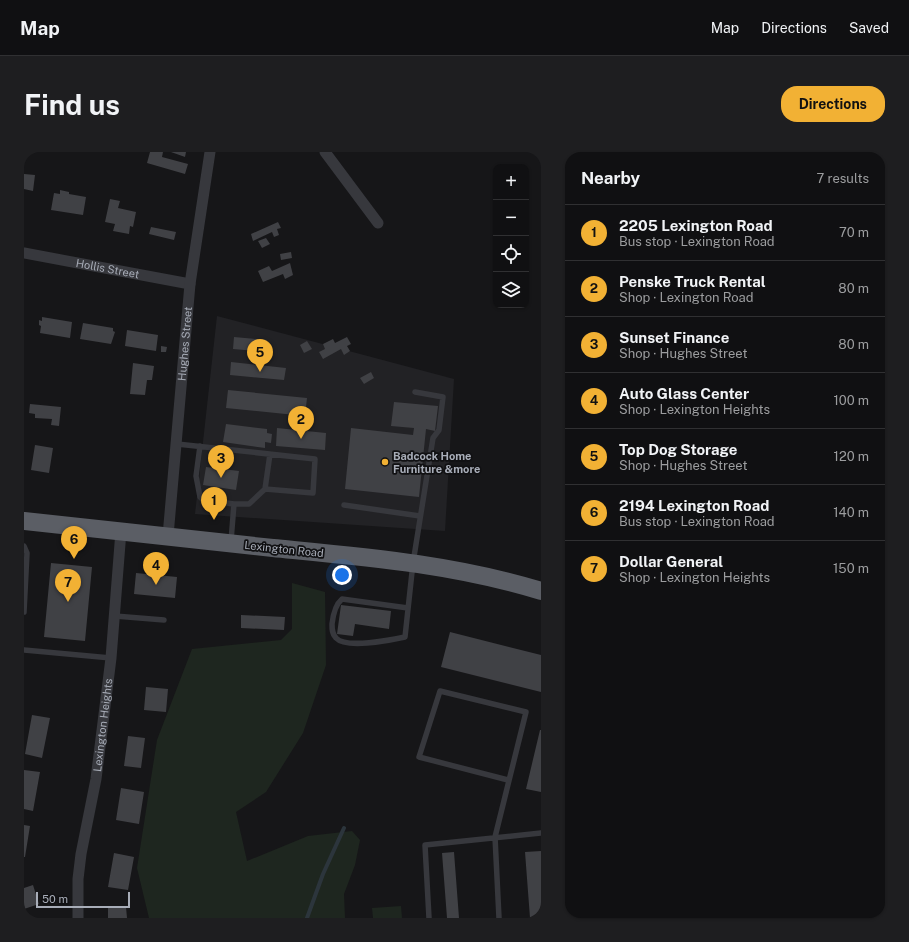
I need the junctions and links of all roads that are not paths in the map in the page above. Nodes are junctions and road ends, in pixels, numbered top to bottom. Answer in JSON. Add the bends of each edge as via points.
{"nodes":[{"id":1,"x":210,"y":152,"type":"edge"},
{"id":2,"x":325,"y":152,"type":"edge"},
{"id":3,"x":378,"y":223,"type":"dead end"},
{"id":4,"x":24,"y":253,"type":"edge"},
{"id":5,"x":190,"y":284,"type":"junction"},
{"id":6,"x":415,"y":392,"type":"dead end"},
{"id":7,"x":176,"y":444,"type":"junction"},
{"id":8,"x":200,"y":446,"type":"junction"},
{"id":9,"x":270,"y":454,"type":"junction"},
{"id":10,"x":265,"y":489,"type":"junction"},
{"id":11,"x":234,"y":504,"type":"junction"},
{"id":12,"x":344,"y":505,"type":"dead end"},
{"id":13,"x":420,"y":516,"type":"junction"},
{"id":14,"x":24,"y":521,"type":"edge"},
{"id":15,"x":121,"y":531,"type":"junction"},
{"id":16,"x":168,"y":536,"type":"junction"},
{"id":17,"x":230,"y":543,"type":"junction"},
{"id":18,"x":24,"y":546,"type":"edge"},
{"id":19,"x":413,"y":563,"type":"junction"},
{"id":20,"x":541,"y":591,"type":"edge"},
{"id":21,"x":408,"y":608,"type":"junction"},
{"id":22,"x":24,"y":612,"type":"edge"},
{"id":23,"x":115,"y":616,"type":"junction"},
{"id":24,"x":164,"y":620,"type":"dead end"},
{"id":25,"x":24,"y":650,"type":"edge"},
{"id":26,"x":111,"y":658,"type":"junction"},
{"id":27,"x":508,"y":780,"type":"junction"},
{"id":28,"x":541,"y":833,"type":"edge"},
{"id":29,"x":495,"y":837,"type":"junction"},
{"id":30,"x":78,"y":918,"type":"edge"},
{"id":31,"x":429,"y":918,"type":"edge"},
{"id":32,"x":499,"y":918,"type":"edge"}],
"edges":[{"from":1,"to":5,"type":"street","name":"Hughes Street"},
{"from":2,"to":3,"type":"street"},
{"from":4,"to":5,"type":"street","name":"Hollis Street"},
{"from":5,"to":7,"type":"street","name":"Hughes Street"},
{"from":6,"to":13,"type":"lane","via":[[443,397],[439,430],[433,438]]},
{"from":7,"to":8,"type":"lane"},
{"from":7,"to":16,"type":"street","name":"Hughes Street"},
{"from":8,"to":9,"type":"lane"},
{"from":8,"to":11,"type":"lane","via":[[196,476],[200,497],[203,500]]},
{"from":9,"to":10,"type":"lane"},
{"from":9,"to":10,"type":"lane","via":[[315,459],[313,493]]},
{"from":10,"to":11,"type":"lane","via":[[249,504]]},
{"from":11,"to":17,"type":"lane"},
{"from":12,"to":13,"type":"lane"},
{"from":13,"to":19,"type":"lane"},
{"from":14,"to":15,"type":"highway","name":"Lexington Road"},
{"from":15,"to":16,"type":"highway","name":"Lexington Road"},
{"from":15,"to":23,"type":"street","name":"Lexington Heights"},
{"from":16,"to":17,"type":"highway","name":"Lexington Road"},
{"from":17,"to":19,"type":"highway","name":"Lexington Road"},
{"from":18,"to":22,"type":"lane","via":[[28,553]]},
{"from":19,"to":20,"type":"highway","name":"Lexington Road","via":[[471,572]]},
{"from":19,"to":21,"type":"lane"},
{"from":21,"to":21,"type":"lane","via":[[405,637],[348,644],[336,639],[332,632],[337,603],[342,599]]},
{"from":23,"to":24,"type":"lane"},
{"from":23,"to":26,"type":"street","name":"Lexington Heights"},
{"from":25,"to":26,"type":"lane"},
{"from":26,"to":30,"type":"street","name":"Lexington Heights","via":[[96,779],[80,854]]},
{"from":27,"to":27,"type":"lane","via":[[419,756],[440,691],[526,712]]},
{"from":27,"to":29,"type":"lane"},
{"from":28,"to":29,"type":"lane"},
{"from":29,"to":31,"type":"lane","via":[[425,845]]},
{"from":29,"to":32,"type":"lane"}]}
